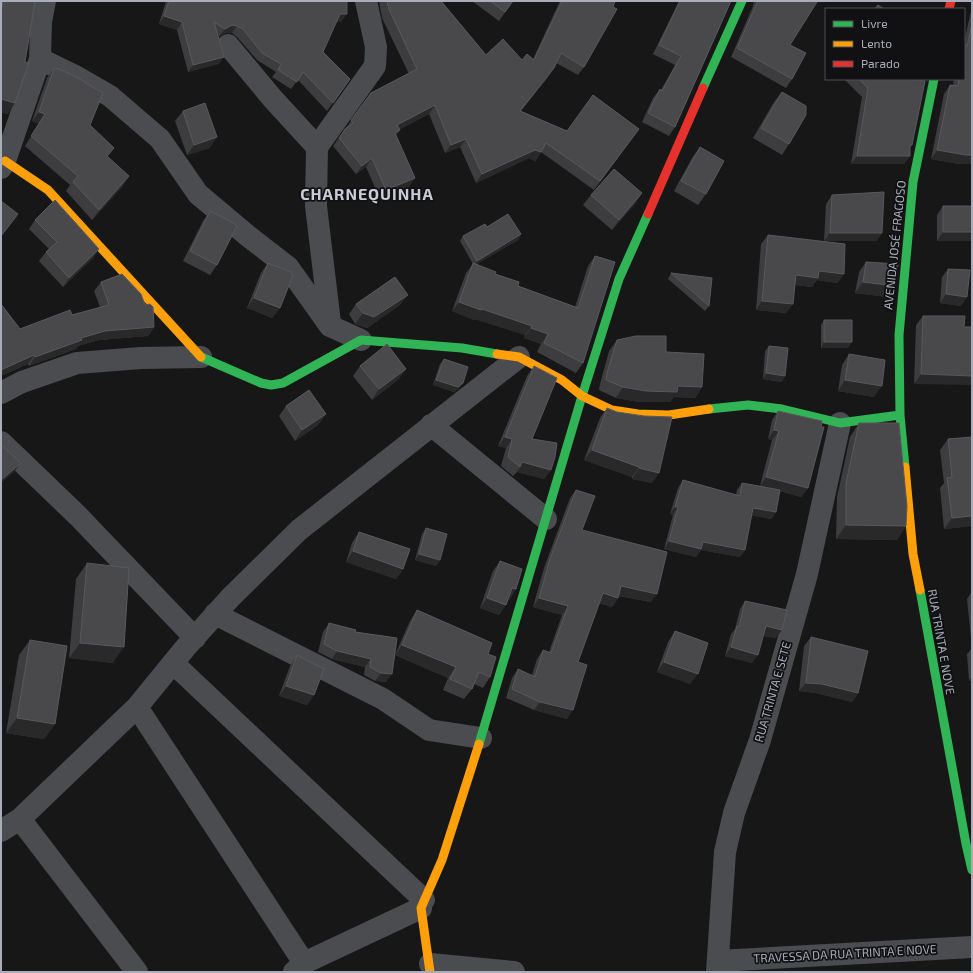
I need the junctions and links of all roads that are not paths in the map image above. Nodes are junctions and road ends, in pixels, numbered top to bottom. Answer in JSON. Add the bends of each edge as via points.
{"nodes":[{"id":1,"x":45,"y":1,"type":"edge"},
{"id":2,"x":366,"y":1,"type":"edge"},
{"id":3,"x":742,"y":1,"type":"edge"},
{"id":4,"x":228,"y":45,"type":"dead end"},
{"id":5,"x":40,"y":59,"type":"junction"},
{"id":6,"x":934,"y":80,"type":"edge"},
{"id":7,"x":317,"y":147,"type":"junction"},
{"id":8,"x":3,"y":164,"type":"edge"},
{"id":9,"x":330,"y":326,"type":"junction"},
{"id":10,"x":361,"y":340,"type":"junction"},
{"id":11,"x":202,"y":357,"type":"junction"},
{"id":12,"x":519,"y":357,"type":"junction"},
{"id":13,"x":1,"y":393,"type":"edge"},
{"id":14,"x":582,"y":396,"type":"junction"},
{"id":15,"x":900,"y":415,"type":"junction"},
{"id":16,"x":840,"y":423,"type":"junction"},
{"id":17,"x":431,"y":425,"type":"junction"},
{"id":18,"x":1,"y":442,"type":"edge"},
{"id":19,"x":546,"y":518,"type":"junction"},
{"id":20,"x":215,"y":614,"type":"junction"},
{"id":21,"x":195,"y":638,"type":"junction"},
{"id":22,"x":173,"y":663,"type":"junction"},
{"id":23,"x":137,"y":707,"type":"junction"},
{"id":24,"x":481,"y":738,"type":"junction"},
{"id":25,"x":20,"y":819,"type":"junction"},
{"id":26,"x":1,"y":831,"type":"edge"},
{"id":27,"x":972,"y":870,"type":"edge"},
{"id":28,"x":422,"y":904,"type":"junction"},
{"id":29,"x":972,"y":947,"type":"edge"},
{"id":30,"x":718,"y":967,"type":"edge"},
{"id":31,"x":299,"y":968,"type":"edge"},
{"id":32,"x":430,"y":968,"type":"edge"},
{"id":33,"x":137,"y":972,"type":"edge"},
{"id":34,"x":514,"y":972,"type":"edge"}],
"edges":[{"from":1,"to":5,"type":"street","via":[[41,22]]},
{"from":2,"to":7,"type":"street","via":[[376,47],[375,66]]},
{"from":3,"to":14,"type":"street","via":[[619,279]]},
{"from":4,"to":7,"type":"street"},
{"from":5,"to":8,"type":"street"},
{"from":5,"to":9,"type":"street","via":[[110,96],[160,139],[198,194],[288,267]]},
{"from":6,"to":15,"type":"street","name":"AVENIDA JOSÉ FRAGOSO","via":[[913,182],[899,335]]},
{"from":7,"to":9,"type":"street","via":[[316,206]]},
{"from":8,"to":11,"type":"street","via":[[48,190]]},
{"from":9,"to":10,"type":"street"},
{"from":10,"to":11,"type":"street","via":[[283,382],[271,385]]},
{"from":10,"to":12,"type":"street","via":[[462,348]]},
{"from":11,"to":13,"type":"street","via":[[141,358],[77,364],[22,382]]},
{"from":12,"to":14,"type":"street","via":[[562,380]]},
{"from":12,"to":17,"type":"street"},
{"from":14,"to":16,"type":"street","via":[[612,410],[638,414],[670,415],[748,405],[782,409]]},
{"from":14,"to":19,"type":"street"},
{"from":15,"to":16,"type":"street"},
{"from":15,"to":27,"type":"street","name":"RUA TRINTA E NOVE","via":[[913,554]]},
{"from":16,"to":30,"type":"street","name":"RUA TRINTA E SETE","via":[[807,574],[760,740],[734,813],[725,852]]},
{"from":17,"to":19,"type":"street"},
{"from":17,"to":20,"type":"street","via":[[298,530]]},
{"from":18,"to":21,"type":"street","via":[[78,516]]},
{"from":19,"to":24,"type":"street"},
{"from":20,"to":21,"type":"street"},
{"from":20,"to":24,"type":"street","via":[[383,699],[428,730]]},
{"from":21,"to":22,"type":"street"},
{"from":22,"to":23,"type":"street"},
{"from":22,"to":28,"type":"street"},
{"from":23,"to":25,"type":"street"},
{"from":23,"to":31,"type":"street"},
{"from":24,"to":28,"type":"street","via":[[442,860]]},
{"from":25,"to":26,"type":"street"},
{"from":25,"to":33,"type":"street"},
{"from":28,"to":31,"type":"street"},
{"from":28,"to":32,"type":"street"},
{"from":29,"to":30,"type":"street","name":"TRAVESSA DA RUA TRINTA E NOVE"},
{"from":32,"to":34,"type":"street"}]}
